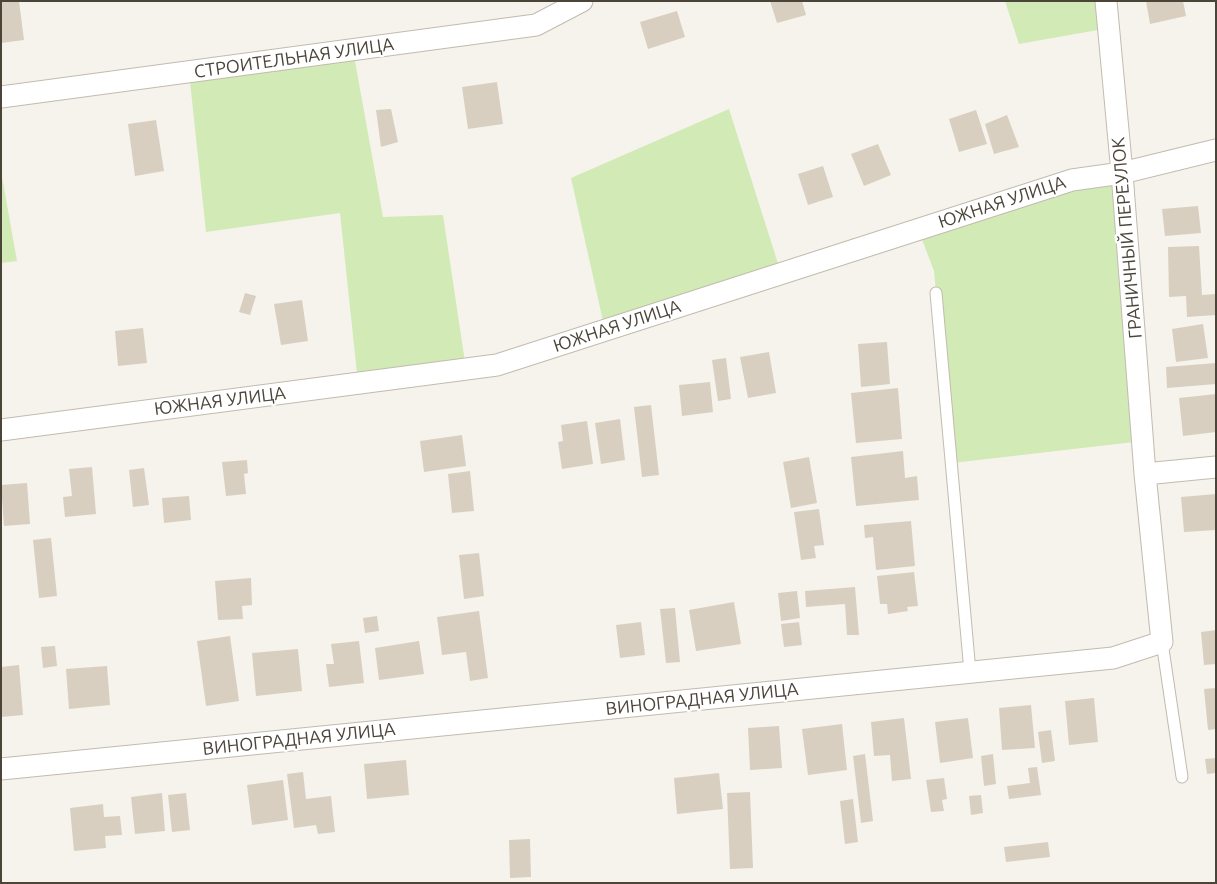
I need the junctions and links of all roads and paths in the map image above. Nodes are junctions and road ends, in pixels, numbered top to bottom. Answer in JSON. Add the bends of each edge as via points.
{"nodes":[{"id":1,"x":582,"y":1,"type":"edge"},
{"id":2,"x":1106,"y":1,"type":"edge"},
{"id":3,"x":1,"y":97,"type":"edge"},
{"id":4,"x":1216,"y":150,"type":"edge"},
{"id":5,"x":1122,"y":173,"type":"junction"},
{"id":6,"x":936,"y":293,"type":"dead end"},
{"id":7,"x":1,"y":430,"type":"edge"},
{"id":8,"x":1216,"y":467,"type":"edge"},
{"id":9,"x":1145,"y":474,"type":"junction"},
{"id":10,"x":1162,"y":642,"type":"junction"},
{"id":11,"x":970,"y":672,"type":"junction"},
{"id":12,"x":1,"y":769,"type":"edge"},
{"id":13,"x":1182,"y":776,"type":"dead end"}],
"edges":[{"from":1,"to":3,"type":"street","name":"СТРОИТЕЛЬНАЯ УЛИЦА","via":[[536,25]]},
{"from":2,"to":5,"type":"street","name":"ГРАНИЧНЫЙ ПЕРЕУЛОК"},
{"from":4,"to":5,"type":"street","name":"ЮЖНАЯ УЛИЦА"},
{"from":5,"to":7,"type":"street","name":"ЮЖНАЯ УЛИЦА","via":[[1072,180],[497,365]]},
{"from":5,"to":9,"type":"street","name":"ГРАНИЧНЫЙ ПЕРЕУЛОК"},
{"from":6,"to":11,"type":"lane"},
{"from":8,"to":9,"type":"street"},
{"from":9,"to":10,"type":"street"},
{"from":10,"to":11,"type":"street","name":"ВИНОГРАДНАЯ УЛИЦА","via":[[1113,658]]},
{"from":10,"to":13,"type":"lane"},
{"from":11,"to":12,"type":"street","name":"ВИНОГРАДНАЯ УЛИЦА"}]}
